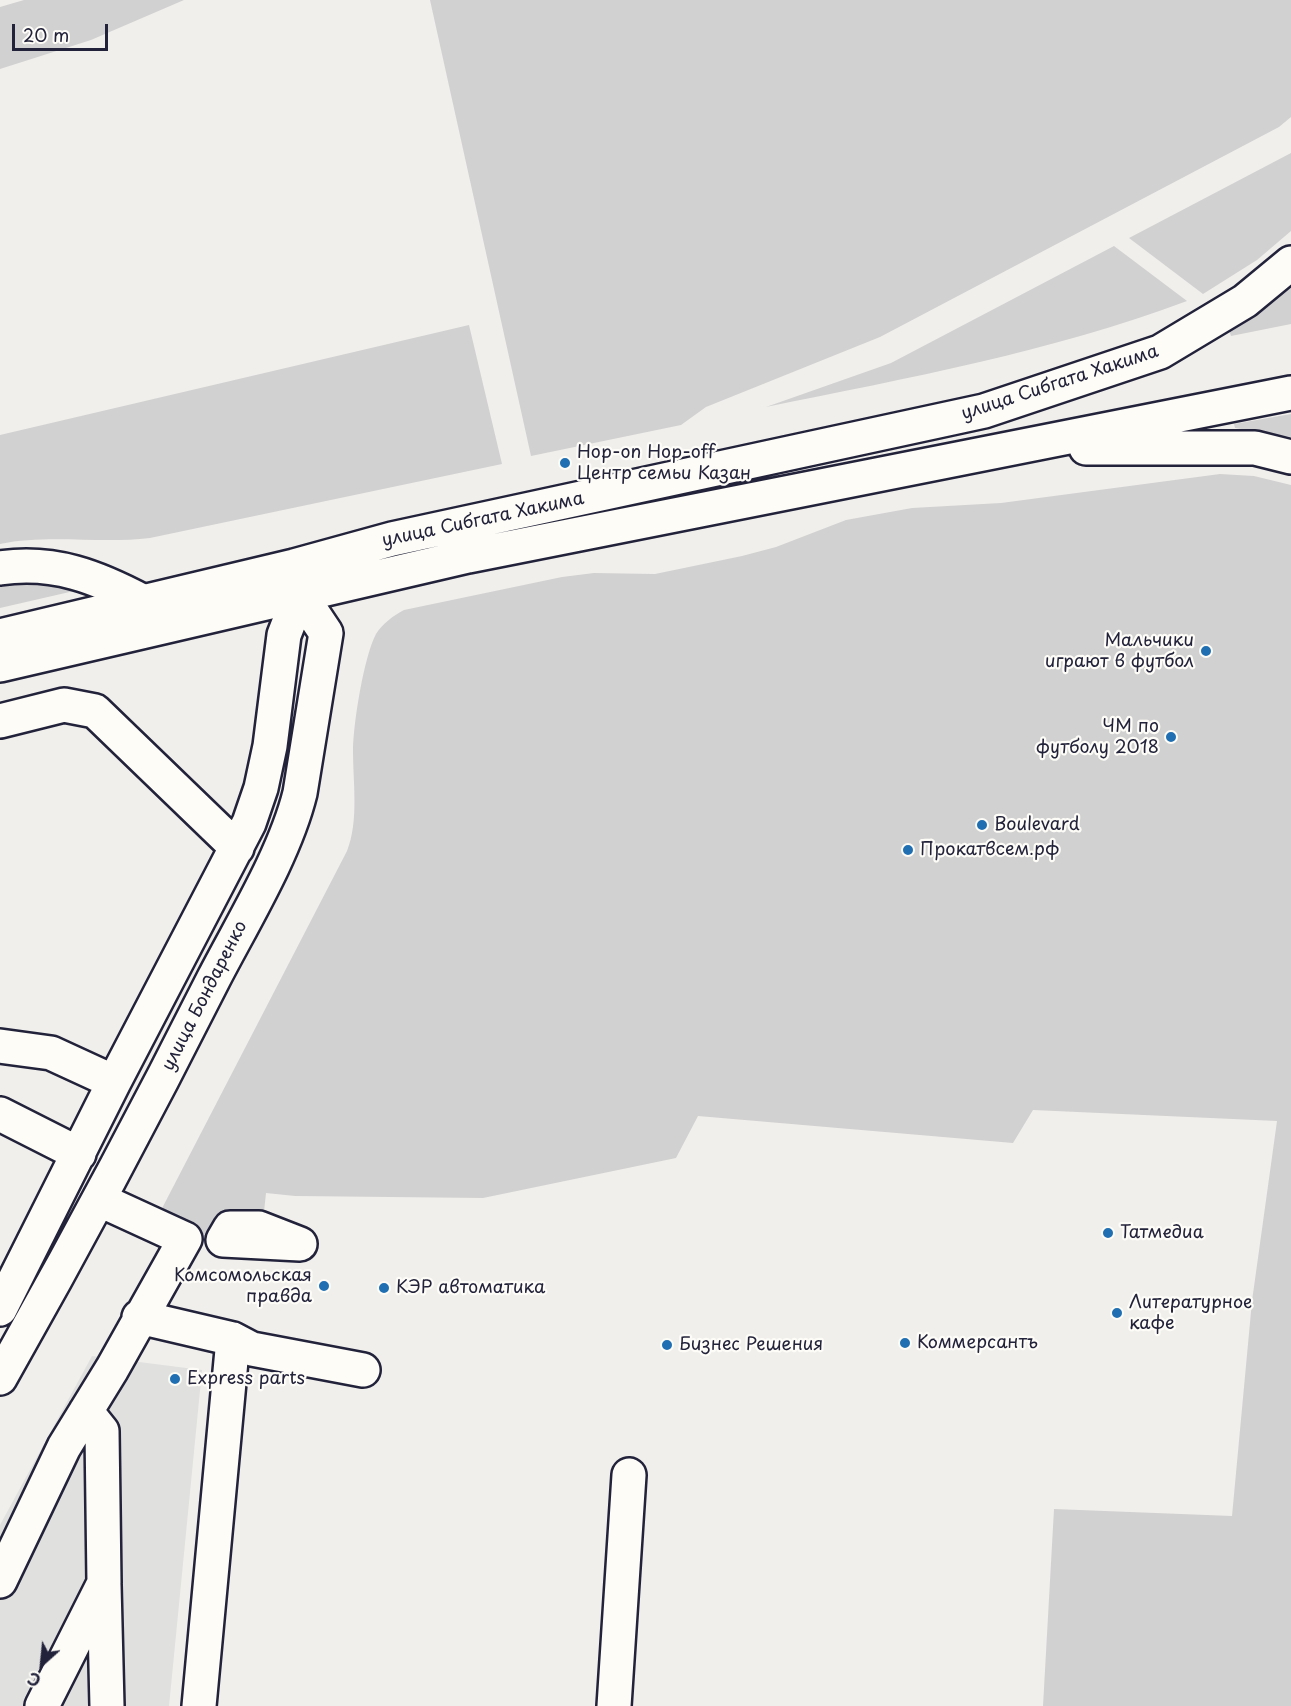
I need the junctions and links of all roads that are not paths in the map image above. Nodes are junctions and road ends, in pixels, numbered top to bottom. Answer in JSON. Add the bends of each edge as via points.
{"nodes":[{"id":1,"x":1291,"y":263,"type":"edge"},
{"id":2,"x":1291,"y":393,"type":"edge"},
{"id":3,"x":1006,"y":449,"type":"junction"},
{"id":4,"x":1291,"y":457,"type":"edge"},
{"id":5,"x":0,"y":568,"type":"edge"},
{"id":6,"x":297,"y":580,"type":"junction"},
{"id":7,"x":144,"y":602,"type":"junction"},
{"id":8,"x":0,"y":636,"type":"edge"},
{"id":9,"x":0,"y":665,"type":"edge"},
{"id":10,"x":0,"y":721,"type":"edge"},
{"id":11,"x":237,"y":848,"type":"junction"},
{"id":12,"x":0,"y":1046,"type":"edge"},
{"id":13,"x":114,"y":1082,"type":"junction"},
{"id":14,"x":0,"y":1114,"type":"edge"},
{"id":15,"x":79,"y":1154,"type":"junction"},
{"id":16,"x":100,"y":1200,"type":"junction"},
{"id":17,"x":0,"y":1309,"type":"edge"},
{"id":18,"x":139,"y":1317,"type":"junction"},
{"id":19,"x":233,"y":1339,"type":"junction"},
{"id":20,"x":363,"y":1370,"type":"dead end"},
{"id":21,"x":0,"y":1378,"type":"edge"},
{"id":22,"x":86,"y":1411,"type":"junction"},
{"id":23,"x":629,"y":1475,"type":"dead end"},
{"id":24,"x":0,"y":1581,"type":"edge"},
{"id":25,"x":104,"y":1583,"type":"junction"},
{"id":26,"x":42,"y":1706,"type":"edge"},
{"id":27,"x":107,"y":1706,"type":"edge"},
{"id":28,"x":199,"y":1706,"type":"edge"},
{"id":29,"x":614,"y":1706,"type":"edge"}],
"edges":[{"from":1,"to":6,"type":"main road","name":"улица Сибгата Хакима","via":[[1245,301],[1160,352],[984,411],[392,539]]},
{"from":2,"to":3,"type":"main road","name":"улица Сибгата Хакима"},
{"from":3,"to":4,"type":"main road","name":"улица Сибгата Хакима","via":[[1255,448]]},
{"from":3,"to":6,"type":"main road","name":"улица Сибгата Хакима","via":[[468,556]]},
{"from":5,"to":7,"type":"main road","via":[[36,566],[70,570],[100,579]]},
{"from":6,"to":7,"type":"main road","name":"улица Сибгата Хакима"},
{"from":6,"to":9,"type":"main road","name":"улица Сибгата Хакима"},
{"from":6,"to":11,"type":"main road","via":[[284,635],[261,788]]},
{"from":6,"to":16,"type":"main road","name":"улица Бондаренко","via":[[326,633],[297,805],[270,867]]},
{"from":7,"to":8,"type":"main road","name":"улица Сибгата Хакима"},
{"from":10,"to":11,"type":"main road","via":[[64,705],[95,711]]},
{"from":11,"to":13,"type":"main road"},
{"from":12,"to":13,"type":"main road","via":[[51,1053]]},
{"from":13,"to":15,"type":"main road"},
{"from":14,"to":15,"type":"main road"},
{"from":15,"to":17,"type":"main road"},
{"from":16,"to":18,"type":"main road","via":[[185,1239]]},
{"from":16,"to":21,"type":"main road","name":"улица Бондаренко"},
{"from":18,"to":19,"type":"main road"},
{"from":18,"to":22,"type":"main road"},
{"from":19,"to":20,"type":"main road","via":[[252,1349]]},
{"from":19,"to":28,"type":"main road"},
{"from":22,"to":24,"type":"main road","via":[[64,1447]]},
{"from":22,"to":25,"type":"main road","via":[[102,1431]]},
{"from":23,"to":29,"type":"main road"},
{"from":25,"to":26,"type":"main road"},
{"from":25,"to":27,"type":"main road"}]}
